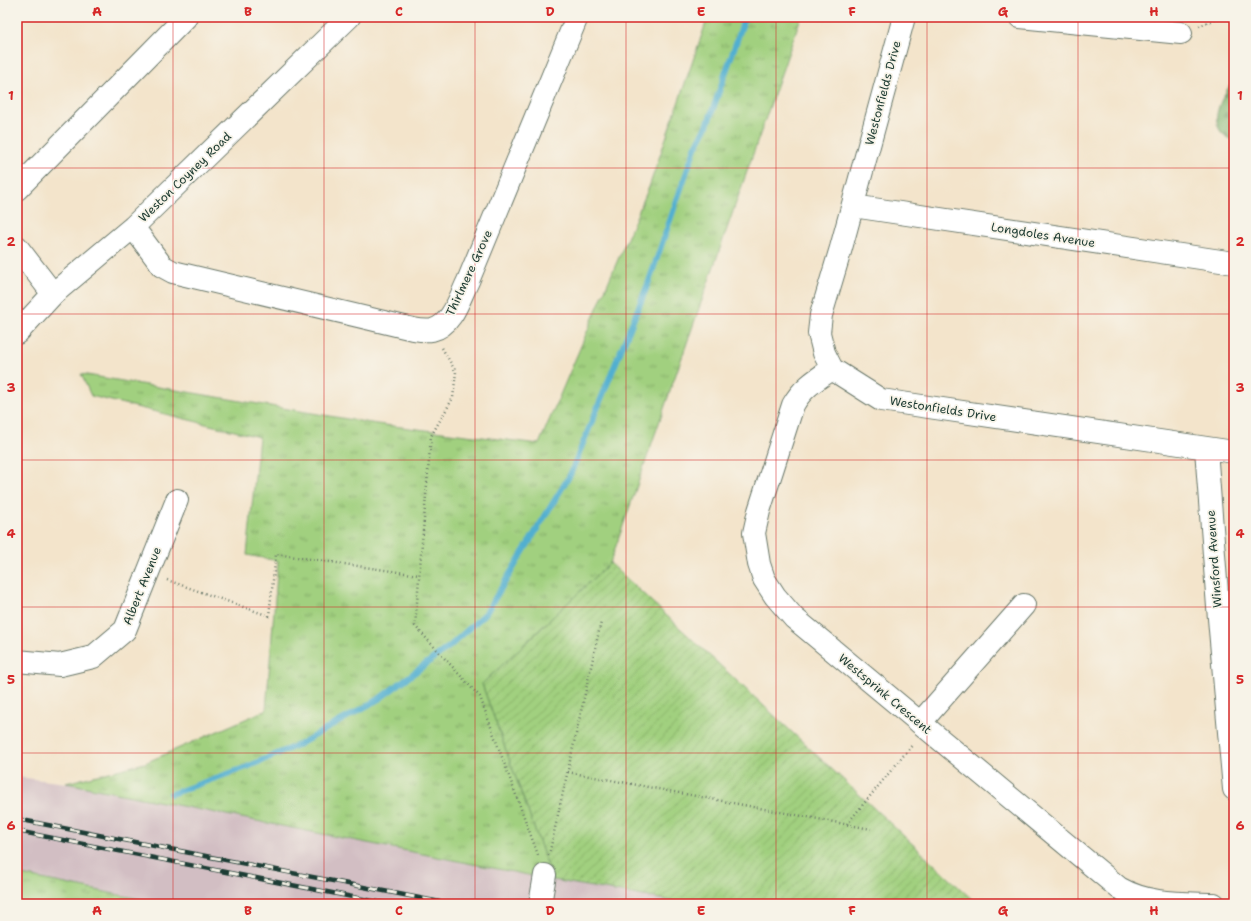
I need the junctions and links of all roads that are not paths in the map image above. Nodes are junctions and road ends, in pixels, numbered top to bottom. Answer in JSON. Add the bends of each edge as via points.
{"nodes":[{"id":1,"x":186,"y":17,"type":"edge"},
{"id":2,"x":349,"y":17,"type":"edge"},
{"id":3,"x":577,"y":17,"type":"edge"},
{"id":4,"x":904,"y":17,"type":"edge"},
{"id":5,"x":1020,"y":17,"type":"edge"},
{"id":6,"x":1156,"y":24,"type":"edge"},
{"id":7,"x":1181,"y":33,"type":"dead end"},
{"id":8,"x":17,"y":189,"type":"edge"},
{"id":9,"x":853,"y":206,"type":"junction"},
{"id":10,"x":132,"y":227,"type":"junction"},
{"id":11,"x":17,"y":247,"type":"edge"},
{"id":12,"x":1234,"y":263,"type":"edge"},
{"id":13,"x":53,"y":294,"type":"junction"},
{"id":14,"x":17,"y":333,"type":"edge"},
{"id":15,"x":832,"y":368,"type":"junction"},
{"id":16,"x":1206,"y":449,"type":"junction"},
{"id":17,"x":1234,"y":452,"type":"edge"},
{"id":18,"x":177,"y":500,"type":"dead end"},
{"id":19,"x":1024,"y":605,"type":"dead end"},
{"id":20,"x":17,"y":661,"type":"edge"},
{"id":21,"x":921,"y":731,"type":"junction"},
{"id":22,"x":1234,"y":789,"type":"edge"},
{"id":23,"x":545,"y":875,"type":"road end"},
{"id":24,"x":540,"y":904,"type":"edge"},
{"id":25,"x":1214,"y":904,"type":"edge"}],
"edges":[{"from":1,"to":8,"type":"street"},
{"from":2,"to":10,"type":"street","name":"Weston Coyney Road"},
{"from":3,"to":10,"type":"street","name":"Thirlmere Grove","via":[[464,288],[448,320],[441,326],[432,330],[413,330],[173,272],[162,266]]},
{"from":4,"to":9,"type":"street","name":"Westonfields Drive"},
{"from":5,"to":6,"type":"street"},
{"from":6,"to":7,"type":"street"},
{"from":9,"to":12,"type":"street","name":"Longdoles Avenue"},
{"from":9,"to":15,"type":"street","name":"Westonfields Drive","via":[[818,332],[824,353]]},
{"from":10,"to":13,"type":"street","name":"Weston Coyney Road"},
{"from":11,"to":13,"type":"street"},
{"from":13,"to":14,"type":"street","name":"Weston Coyney Road"},
{"from":15,"to":16,"type":"street","name":"Westonfields Drive","via":[[881,400]]},
{"from":15,"to":21,"type":"street","name":"Westsprink Crescent","via":[[810,384],[793,405],[754,533],[759,564],[764,579],[775,596],[794,618]]},
{"from":16,"to":17,"type":"street","name":"Westonfields Drive"},
{"from":16,"to":22,"type":"street","name":"Winsford Avenue"},
{"from":18,"to":20,"type":"street","name":"Albert Avenue","via":[[125,630],[93,657],[60,665]]},
{"from":19,"to":21,"type":"street"},
{"from":21,"to":25,"type":"street","name":"Westsprink Crescent","via":[[1119,888],[1150,901]]},
{"from":23,"to":24,"type":"street"}]}
